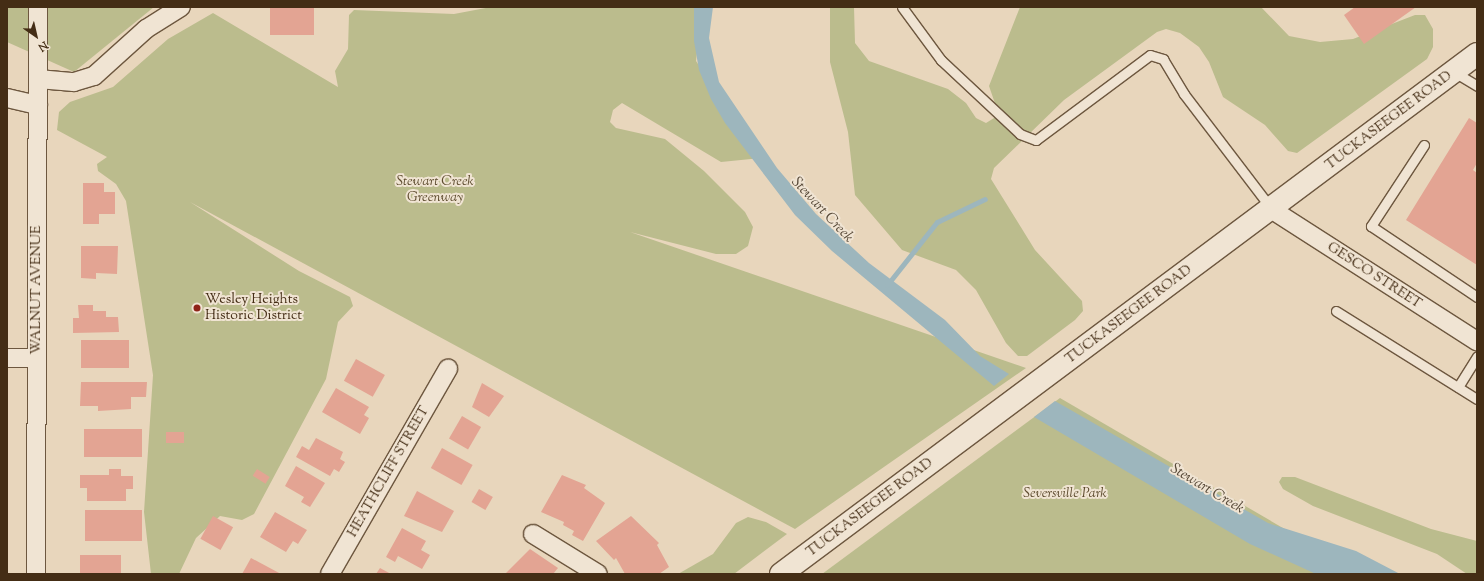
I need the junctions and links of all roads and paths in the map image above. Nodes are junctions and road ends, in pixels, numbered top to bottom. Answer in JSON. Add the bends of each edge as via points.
{"nodes":[{"id":1,"x":38,"y":7,"type":"edge"},
{"id":2,"x":181,"y":7,"type":"edge"},
{"id":3,"x":902,"y":7,"type":"edge"},
{"id":4,"x":1477,"y":54,"type":"edge"},
{"id":5,"x":1454,"y":72,"type":"junction"},
{"id":6,"x":38,"y":79,"type":"junction"},
{"id":7,"x":1477,"y":86,"type":"edge"},
{"id":8,"x":7,"y":98,"type":"edge"},
{"id":9,"x":38,"y":104,"type":"junction"},
{"id":10,"x":1424,"y":145,"type":"dead end"},
{"id":11,"x":1272,"y":209,"type":"junction"},
{"id":12,"x":1477,"y":297,"type":"edge"},
{"id":13,"x":1336,"y":311,"type":"dead end"},
{"id":14,"x":1477,"y":341,"type":"edge"},
{"id":15,"x":1477,"y":356,"type":"edge"},
{"id":16,"x":7,"y":358,"type":"edge"},
{"id":17,"x":36,"y":358,"type":"junction"},
{"id":18,"x":448,"y":369,"type":"dead end"},
{"id":19,"x":1458,"y":387,"type":"junction"},
{"id":20,"x":1477,"y":399,"type":"edge"},
{"id":21,"x":533,"y":534,"type":"dead end"},
{"id":22,"x":577,"y":568,"type":"edge"},
{"id":23,"x":785,"y":573,"type":"edge"},
{"id":24,"x":36,"y":574,"type":"edge"},
{"id":25,"x":330,"y":574,"type":"edge"},
{"id":26,"x":598,"y":574,"type":"edge"}],
"edges":[{"from":1,"to":6,"type":"street","name":"WALNUT AVENUE"},
{"from":2,"to":6,"type":"street","via":[[146,29],[94,76],[74,82]]},
{"from":3,"to":11,"type":"lane","via":[[941,60],[1020,134],[1036,140],[1150,55],[1163,59],[1184,94]]},
{"from":4,"to":5,"type":"main road","name":"TUCKASEEGEE ROAD"},
{"from":5,"to":7,"type":"lane"},
{"from":5,"to":11,"type":"main road","name":"TUCKASEEGEE ROAD"},
{"from":6,"to":9,"type":"street","name":"WALNUT AVENUE"},
{"from":8,"to":9,"type":"street"},
{"from":9,"to":17,"type":"street","name":"WALNUT AVENUE"},
{"from":10,"to":12,"type":"lane","via":[[1371,226]]},
{"from":11,"to":14,"type":"street","name":"GESCO STREET"},
{"from":11,"to":23,"type":"main road","name":"TUCKASEEGEE ROAD"},
{"from":13,"to":19,"type":"lane"},
{"from":15,"to":19,"type":"lane"},
{"from":16,"to":17,"type":"street"},
{"from":17,"to":24,"type":"street","name":"WALNUT AVENUE"},
{"from":18,"to":25,"type":"street","name":"HEATHCLIFF STREET"},
{"from":19,"to":20,"type":"lane"},
{"from":21,"to":22,"type":"street"},
{"from":22,"to":26,"type":"street"}]}
